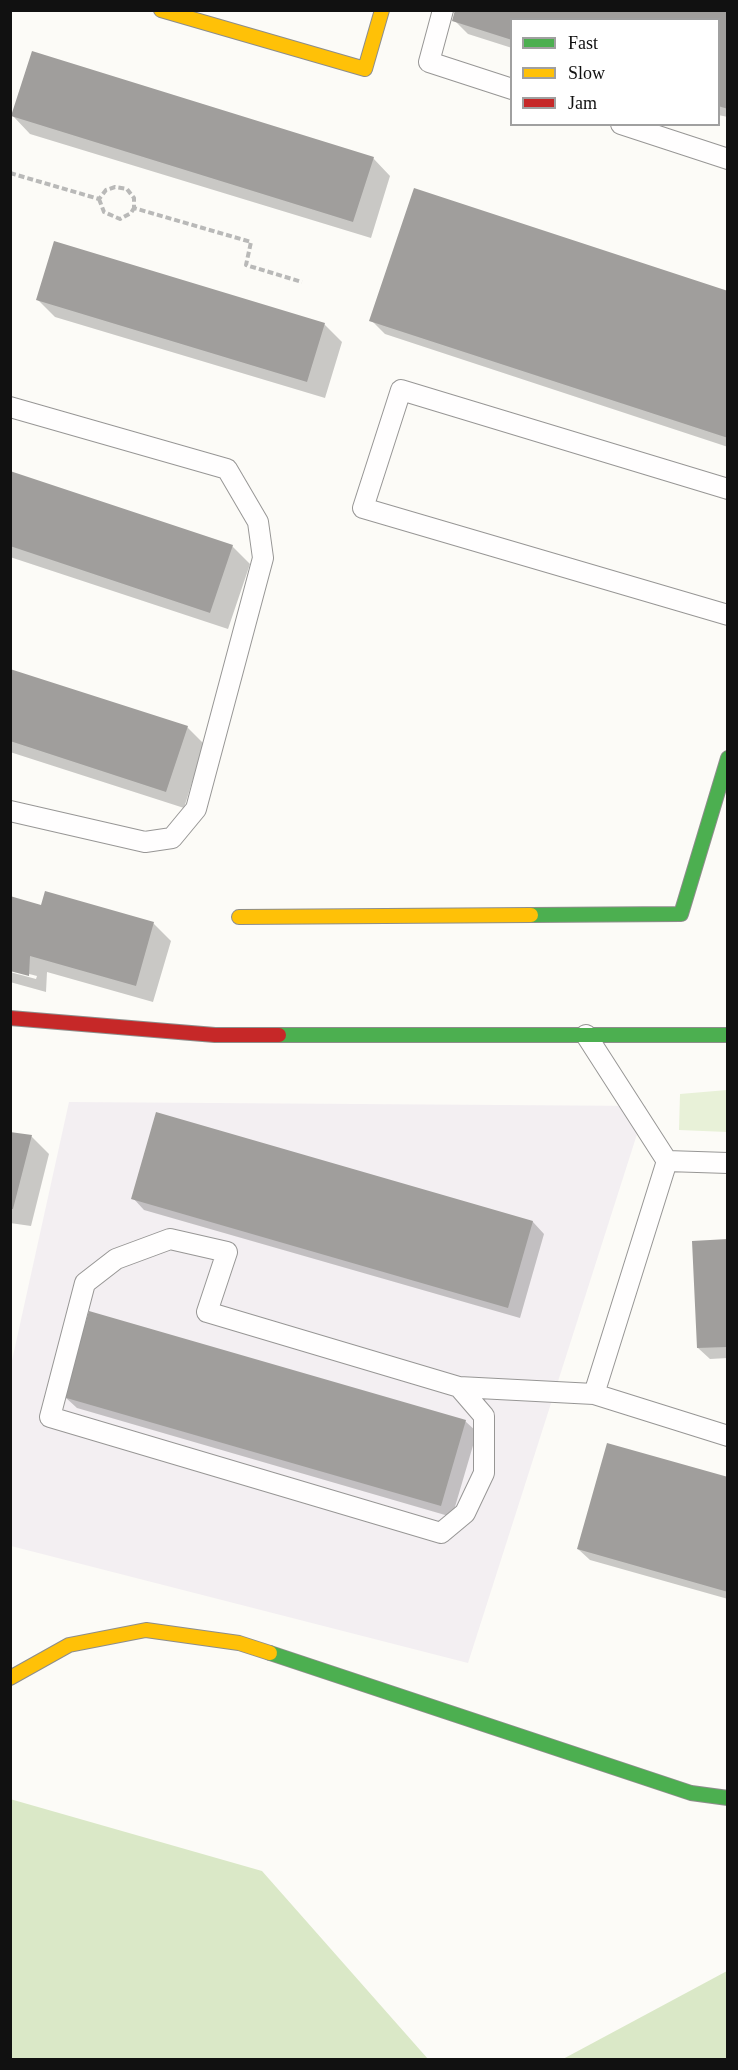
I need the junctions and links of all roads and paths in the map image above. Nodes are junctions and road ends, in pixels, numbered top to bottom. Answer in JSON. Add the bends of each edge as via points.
{"nodes":[{"id":1,"x":161,"y":10,"type":"edge"},
{"id":2,"x":382,"y":10,"type":"edge"},
{"id":3,"x":443,"y":10,"type":"edge"},
{"id":4,"x":510,"y":88,"type":"edge"},
{"id":5,"x":627,"y":126,"type":"edge"},
{"id":6,"x":728,"y":159,"type":"edge"},
{"id":7,"x":10,"y":173,"type":"edge"},
{"id":8,"x":99,"y":199,"type":"junction"},
{"id":9,"x":134,"y":208,"type":"junction"},
{"id":10,"x":302,"y":282,"type":"dead end"},
{"id":11,"x":10,"y":407,"type":"edge"},
{"id":12,"x":728,"y":489,"type":"edge"},
{"id":13,"x":728,"y":615,"type":"edge"},
{"id":14,"x":728,"y":758,"type":"edge"},
{"id":15,"x":10,"y":811,"type":"edge"},
{"id":16,"x":239,"y":916,"type":"dead end"},
{"id":17,"x":10,"y":1018,"type":"edge"},
{"id":18,"x":586,"y":1035,"type":"junction"},
{"id":19,"x":728,"y":1035,"type":"edge"},
{"id":20,"x":667,"y":1161,"type":"junction"},
{"id":21,"x":728,"y":1163,"type":"edge"},
{"id":22,"x":459,"y":1387,"type":"junction"},
{"id":23,"x":594,"y":1394,"type":"junction"},
{"id":24,"x":728,"y":1436,"type":"edge"},
{"id":25,"x":10,"y":1678,"type":"edge"},
{"id":26,"x":728,"y":1798,"type":"edge"}],
"edges":[{"from":1,"to":2,"type":"street","via":[[365,69]]},
{"from":3,"to":4,"type":"lane","via":[[429,62]]},
{"from":5,"to":6,"type":"lane"},
{"from":7,"to":8,"type":"path"},
{"from":8,"to":9,"type":"path","via":[[104,212],[120,219]]},
{"from":8,"to":9,"type":"path","via":[[106,190],[127,189],[134,198]]},
{"from":9,"to":10,"type":"path","via":[[251,242],[246,265]]},
{"from":11,"to":15,"type":"lane","via":[[226,469],[258,522],[263,558],[196,809],[172,838],[145,842]]},
{"from":12,"to":13,"type":"lane","via":[[401,390],[363,508]]},
{"from":14,"to":16,"type":"street","via":[[681,914]]},
{"from":17,"to":18,"type":"street","via":[[215,1035]]},
{"from":18,"to":19,"type":"street"},
{"from":18,"to":20,"type":"lane"},
{"from":20,"to":21,"type":"lane"},
{"from":20,"to":23,"type":"lane"},
{"from":22,"to":22,"type":"lane","via":[[207,1312],[226,1252],[170,1239],[116,1259],[85,1283],[50,1417],[441,1533],[465,1513],[484,1473],[484,1416]]},
{"from":22,"to":23,"type":"lane"},
{"from":23,"to":24,"type":"lane"},
{"from":25,"to":26,"type":"street","via":[[69,1645],[146,1630],[239,1642],[692,1793]]}]}
